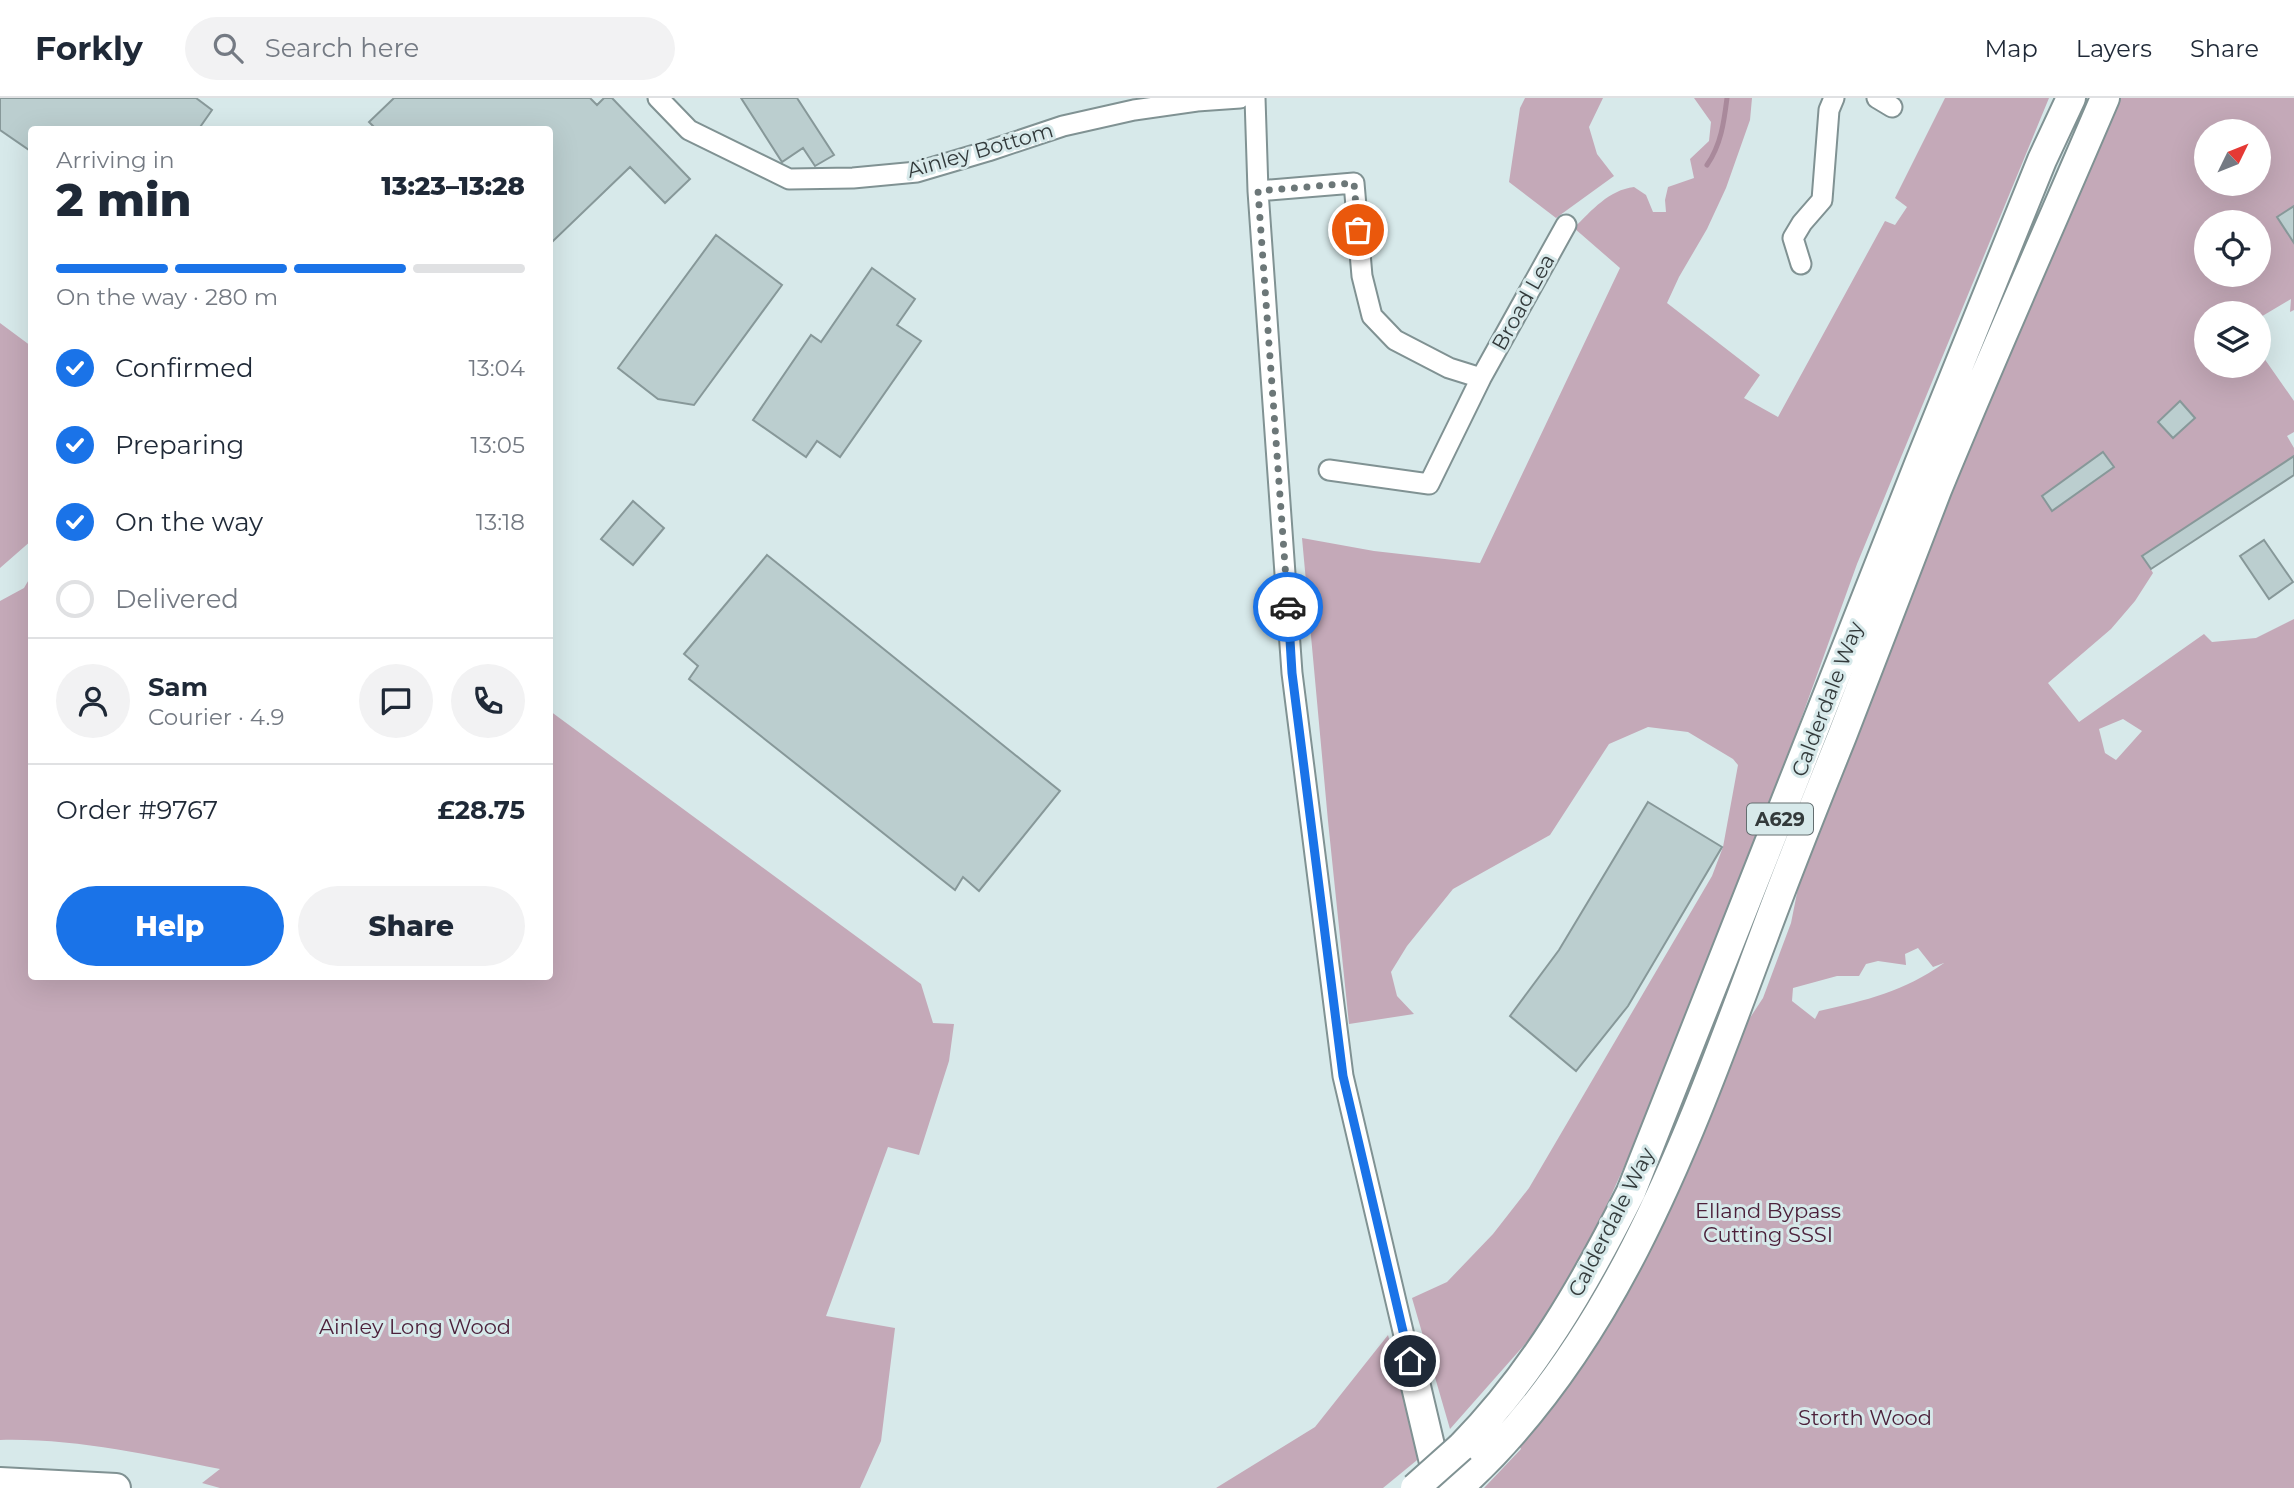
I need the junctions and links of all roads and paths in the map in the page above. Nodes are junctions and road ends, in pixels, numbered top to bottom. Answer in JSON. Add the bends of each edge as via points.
{"nodes":[{"id":1,"x":658,"y":98,"type":"edge"},
{"id":2,"x":1240,"y":98,"type":"edge"},
{"id":3,"x":1255,"y":98,"type":"edge"},
{"id":4,"x":1834,"y":98,"type":"edge"},
{"id":5,"x":2071,"y":98,"type":"edge"},
{"id":6,"x":2105,"y":98,"type":"edge"},
{"id":7,"x":1258,"y":191,"type":"junction"},
{"id":8,"x":1566,"y":225,"type":"dead end"},
{"id":9,"x":1801,"y":264,"type":"dead end"},
{"id":10,"x":1481,"y":379,"type":"junction"},
{"id":11,"x":1329,"y":470,"type":"dead end"},
{"id":12,"x":1410,"y":1361,"type":"joint"},
{"id":13,"x":6,"y":1481,"type":"edge"},
{"id":14,"x":1453,"y":1487,"type":"edge"},
{"id":15,"x":117,"y":1488,"type":"edge"},
{"id":16,"x":1415,"y":1488,"type":"edge"}],
"edges":[{"from":1,"to":2,"type":"street","name":"Ainley Bottom","via":[[689,130],[789,179],[917,172],[1063,126],[1135,110]]},
{"from":3,"to":7,"type":"street"},
{"from":4,"to":9,"type":"street","via":[[1829,110],[1822,200],[1793,239]]},
{"from":5,"to":16,"type":"highway","name":"Calderdale Way","number":"A629","bridge":true,"via":[[1914,477],[1631,1192],[1556,1329],[1516,1387],[1488,1420]]},
{"from":6,"to":14,"type":"highway","name":"Calderdale Way","number":"A629","via":[[1938,487],[1668,1178],[1572,1357],[1515,1432]]},
{"from":7,"to":10,"type":"street","via":[[1354,183],[1362,276],[1372,316],[1395,340]]},
{"from":7,"to":12,"type":"street","via":[[1292,673],[1341,1056]]},
{"from":8,"to":10,"type":"street","name":"Broad Lea"},
{"from":10,"to":11,"type":"street","name":"Broad Lea","via":[[1429,484]]},
{"from":12,"to":14,"type":"highway"},
{"from":13,"to":15,"type":"highway"}]}
